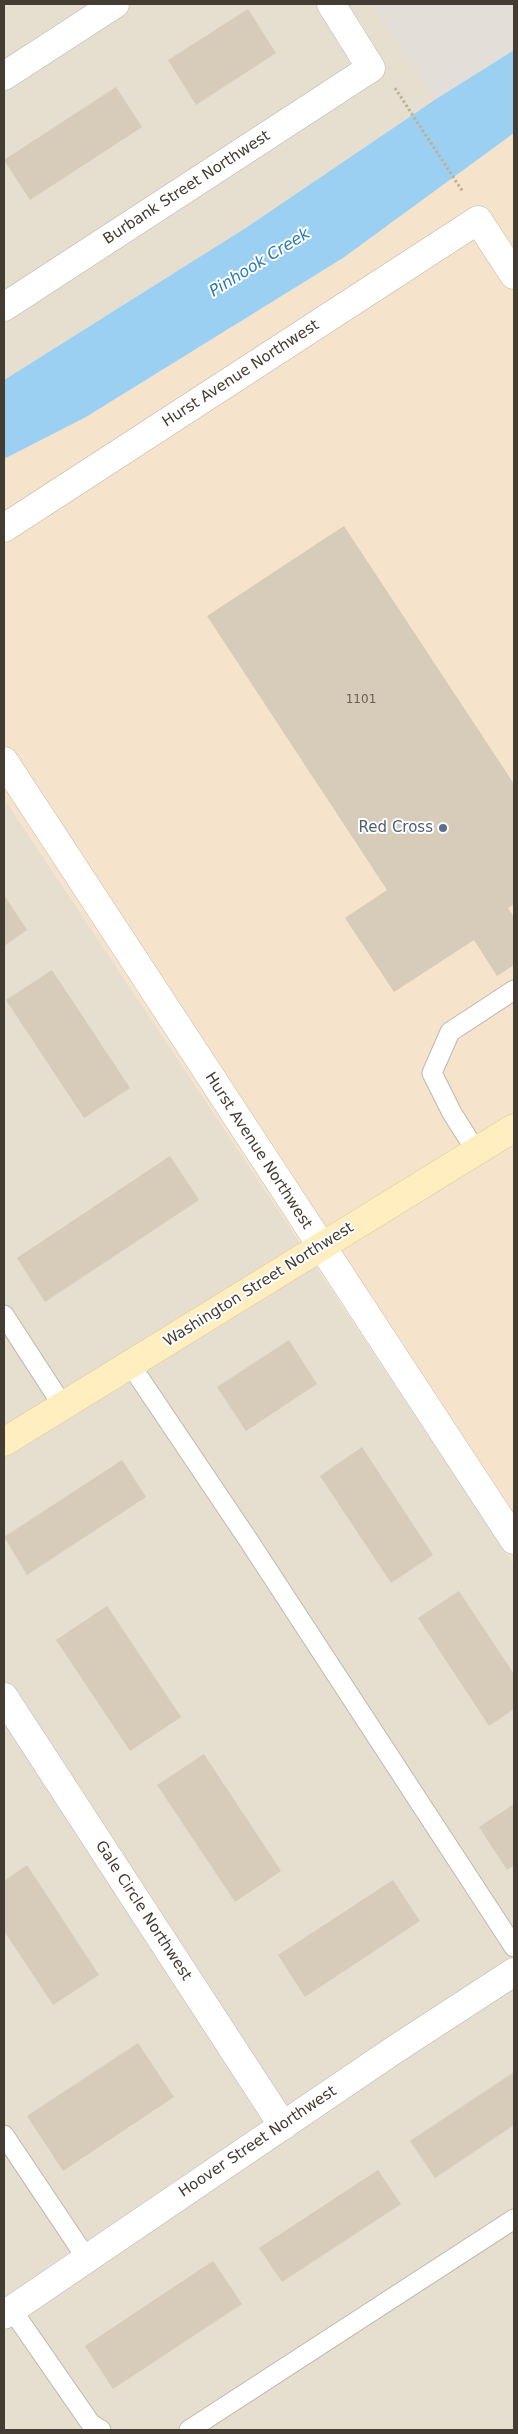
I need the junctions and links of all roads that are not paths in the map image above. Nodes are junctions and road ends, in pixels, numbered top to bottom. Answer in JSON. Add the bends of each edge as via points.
{"nodes":[{"id":1,"x":115,"y":4,"type":"edge"},
{"id":2,"x":330,"y":4,"type":"edge"},
{"id":3,"x":4,"y":76,"type":"edge"},
{"id":4,"x":514,"y":275,"type":"edge"},
{"id":5,"x":4,"y":307,"type":"edge"},
{"id":6,"x":4,"y":528,"type":"edge"},
{"id":7,"x":4,"y":761,"type":"edge"},
{"id":8,"x":514,"y":990,"type":"edge"},
{"id":9,"x":514,"y":1128,"type":"edge"},
{"id":10,"x":476,"y":1151,"type":"junction"},
{"id":11,"x":321,"y":1246,"type":"junction"},
{"id":12,"x":4,"y":1315,"type":"edge"},
{"id":13,"x":130,"y":1364,"type":"junction"},
{"id":14,"x":63,"y":1406,"type":"junction"},
{"id":15,"x":4,"y":1442,"type":"edge"},
{"id":16,"x":511,"y":1528,"type":"edge"},
{"id":17,"x":4,"y":1697,"type":"edge"},
{"id":18,"x":514,"y":1947,"type":"edge"},
{"id":19,"x":514,"y":1972,"type":"edge"},
{"id":20,"x":282,"y":2126,"type":"junction"},
{"id":21,"x":4,"y":2135,"type":"edge"},
{"id":22,"x":514,"y":2219,"type":"edge"},
{"id":23,"x":87,"y":2259,"type":"junction"},
{"id":24,"x":8,"y":2312,"type":"edge"},
{"id":25,"x":101,"y":2430,"type":"edge"},
{"id":26,"x":189,"y":2430,"type":"edge"}],
"edges":[{"from":1,"to":3,"type":"street"},
{"from":2,"to":5,"type":"street","name":"Burbank Street Northwest","via":[[371,68]]},
{"from":4,"to":6,"type":"street","name":"Hurst Avenue Northwest","via":[[478,220]]},
{"from":7,"to":11,"type":"street","name":"Hurst Avenue Northwest"},
{"from":8,"to":10,"type":"lane","via":[[450,1032],[432,1073]]},
{"from":9,"to":10,"type":"main road","name":"Washington Street Northwest"},
{"from":10,"to":11,"type":"main road","name":"Washington Street Northwest"},
{"from":11,"to":13,"type":"main road","name":"Washington Street Northwest"},
{"from":11,"to":16,"type":"street","name":"Hurst Avenue Northwest"},
{"from":12,"to":14,"type":"lane"},
{"from":13,"to":14,"type":"main road","name":"Washington Street Northwest"},
{"from":13,"to":18,"type":"lane"},
{"from":14,"to":15,"type":"main road","name":"Washington Street Northwest"},
{"from":17,"to":20,"type":"street","name":"Gale Circle Northwest"},
{"from":19,"to":20,"type":"street","name":"Hoover Street Northwest"},
{"from":20,"to":23,"type":"street","name":"Hoover Street Northwest"},
{"from":21,"to":23,"type":"lane"},
{"from":22,"to":26,"type":"lane"},
{"from":23,"to":24,"type":"street","name":"Hoover Street Northwest"},
{"from":24,"to":25,"type":"lane","via":[[91,2424]]}]}
